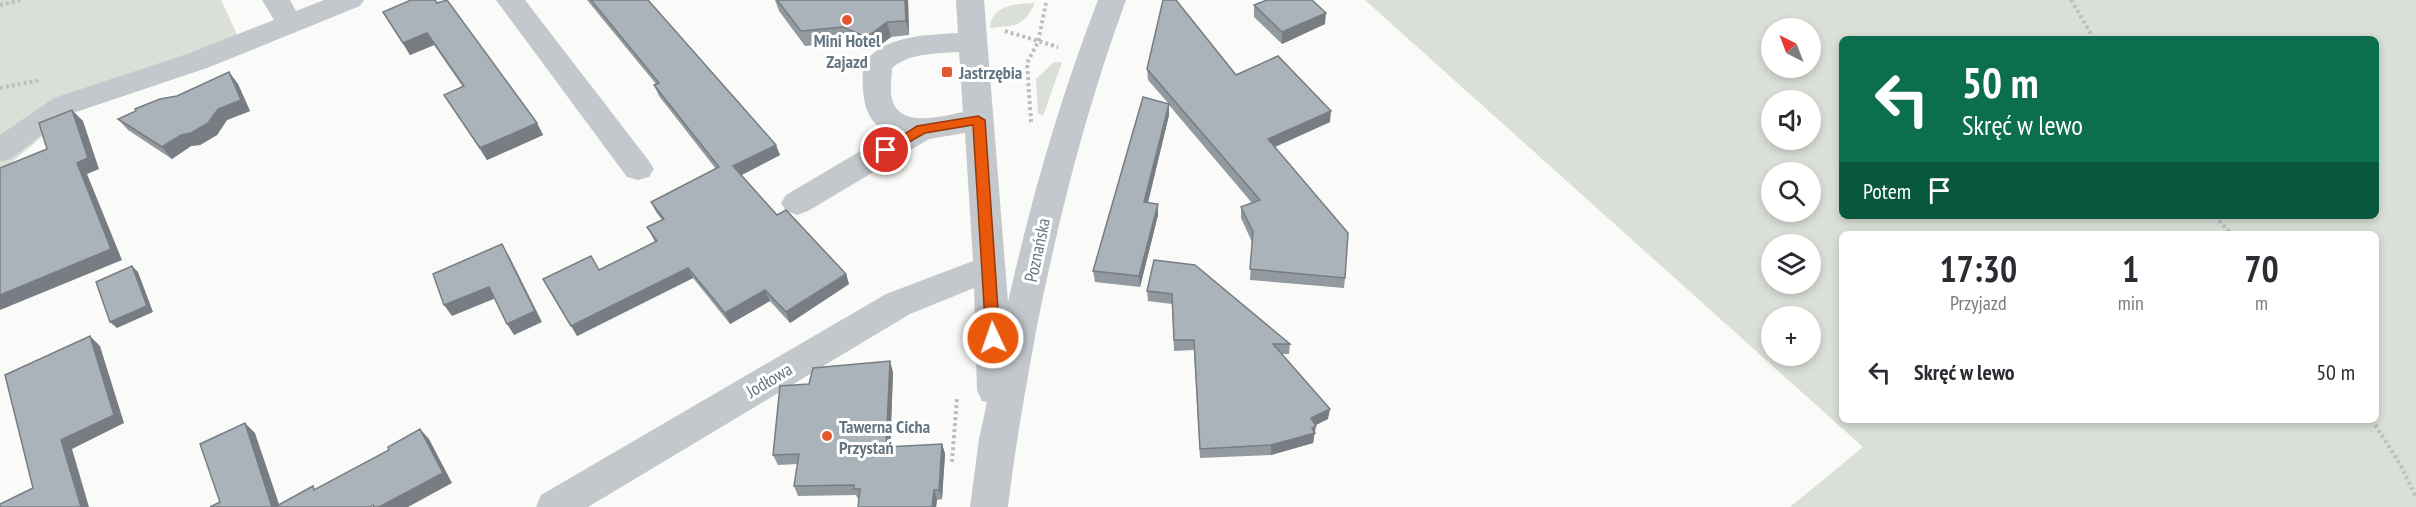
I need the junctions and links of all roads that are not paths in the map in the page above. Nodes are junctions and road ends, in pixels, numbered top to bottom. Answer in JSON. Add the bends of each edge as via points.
{"nodes":[{"id":1,"x":350,"y":0,"type":"edge"},
{"id":2,"x":510,"y":0,"type":"edge"},
{"id":3,"x":970,"y":0,"type":"edge"},
{"id":4,"x":1112,"y":0,"type":"edge"},
{"id":5,"x":283,"y":12,"type":"edge"},
{"id":6,"x":972,"y":42,"type":"junction"},
{"id":7,"x":978,"y":120,"type":"junction"},
{"id":8,"x":922,"y":129,"type":"junction"},
{"id":9,"x":0,"y":152,"type":"edge"},
{"id":10,"x":638,"y":169,"type":"dead end"},
{"id":11,"x":797,"y":203,"type":"dead end"},
{"id":12,"x":990,"y":268,"type":"junction"},
{"id":13,"x":997,"y":439,"type":"junction"},
{"id":14,"x":555,"y":507,"type":"edge"},
{"id":15,"x":989,"y":507,"type":"edge"}],
"edges":[{"from":1,"to":5,"type":"street"},
{"from":2,"to":10,"type":"street"},
{"from":3,"to":6,"type":"street"},
{"from":4,"to":13,"type":"street","name":"Poznańska","via":[[1052,187]]},
{"from":5,"to":9,"type":"street","via":[[197,61],[65,105]]},
{"from":6,"to":7,"type":"street"},
{"from":6,"to":8,"type":"street","via":[[911,48],[892,54],[878,65],[878,102],[885,114],[905,129]]},
{"from":7,"to":8,"type":"street"},
{"from":7,"to":12,"type":"street"},
{"from":8,"to":11,"type":"street"},
{"from":12,"to":13,"type":"street"},
{"from":12,"to":14,"type":"street","name":"Jodłowa","via":[[898,304]]},
{"from":13,"to":15,"type":"street","name":"Poznańska"}]}
